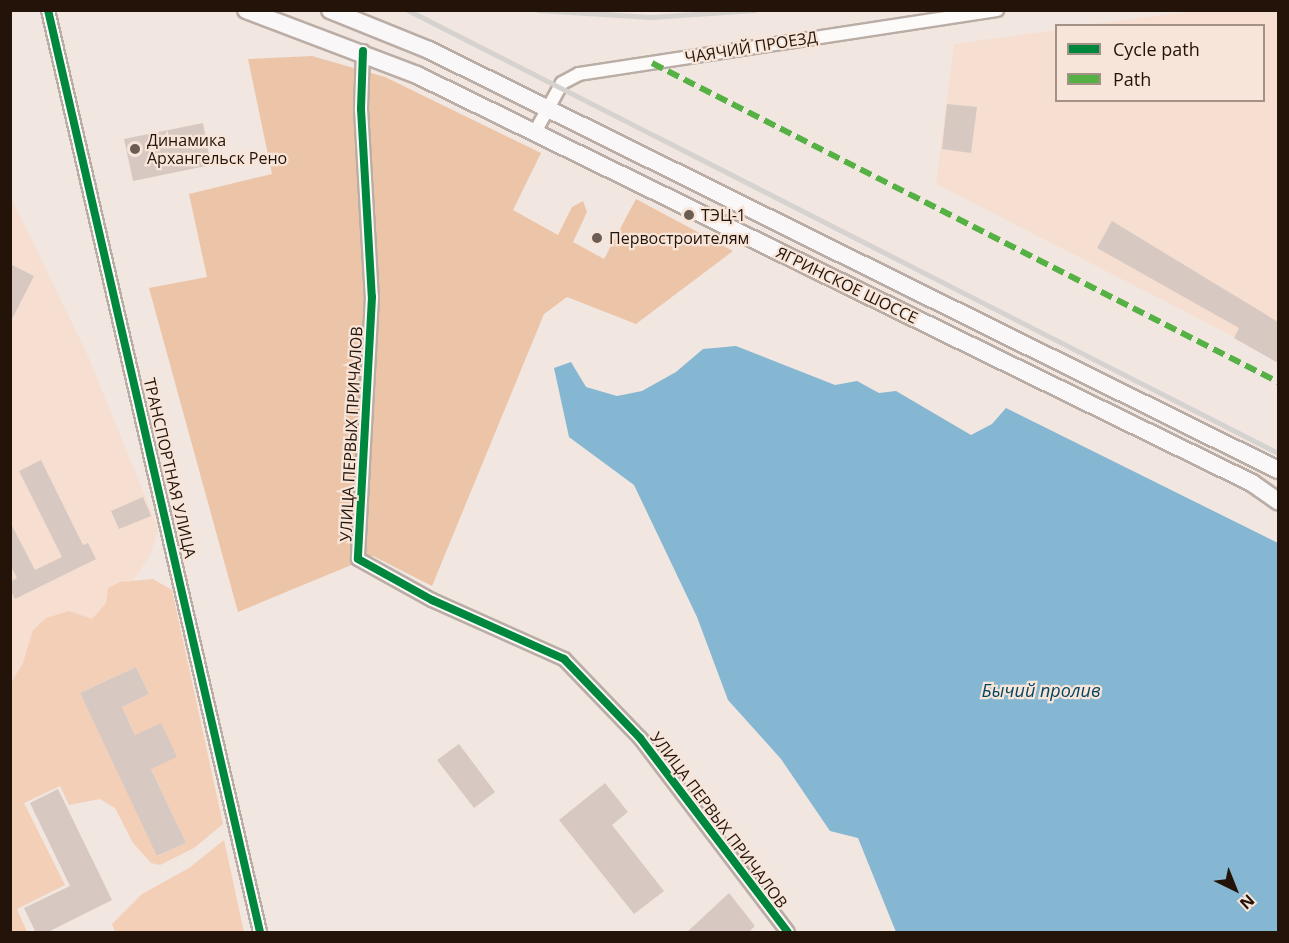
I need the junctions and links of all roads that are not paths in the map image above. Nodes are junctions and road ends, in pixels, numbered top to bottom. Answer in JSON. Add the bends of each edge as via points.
{"nodes":[{"id":1,"x":48,"y":10,"type":"edge"},
{"id":2,"x":246,"y":10,"type":"edge"},
{"id":3,"x":330,"y":10,"type":"edge"},
{"id":4,"x":997,"y":10,"type":"edge"},
{"id":5,"x":363,"y":51,"type":"junction"},
{"id":6,"x":547,"y":108,"type":"junction"},
{"id":7,"x":535,"y":132,"type":"junction"},
{"id":8,"x":1278,"y":470,"type":"edge"},
{"id":9,"x":1278,"y":501,"type":"edge"},
{"id":10,"x":260,"y":933,"type":"edge"},
{"id":11,"x":788,"y":933,"type":"edge"}],
"edges":[{"from":1,"to":10,"type":"street","name":"ТРАНСПОРТНАЯ УЛИЦА"},
{"from":2,"to":5,"type":"main road","name":"ЯГРИНСКОЕ ШОССЕ"},
{"from":3,"to":6,"type":"main road","name":"ЯГРИНСКОЕ ШОССЕ","via":[[376,25]]},
{"from":4,"to":6,"type":"street","name":"ЧАЯЧИЙ ПРОЕЗД","via":[[579,74],[562,83]]},
{"from":5,"to":7,"type":"main road","name":"ЯГРИНСКОЕ ШОССЕ"},
{"from":5,"to":11,"type":"street","name":"УЛИЦА ПЕРВЫХ ПРИЧАЛОВ","via":[[361,109],[372,297],[358,559],[432,600],[564,658],[640,738]]},
{"from":6,"to":7,"type":"street","name":"ЧАЯЧИЙ ПРОЕЗД"},
{"from":6,"to":8,"type":"main road","name":"ЯГРИНСКОЕ ШОССЕ"},
{"from":7,"to":9,"type":"main road","name":"ЯГРИНСКОЕ ШОССЕ","via":[[1252,483]]}]}
